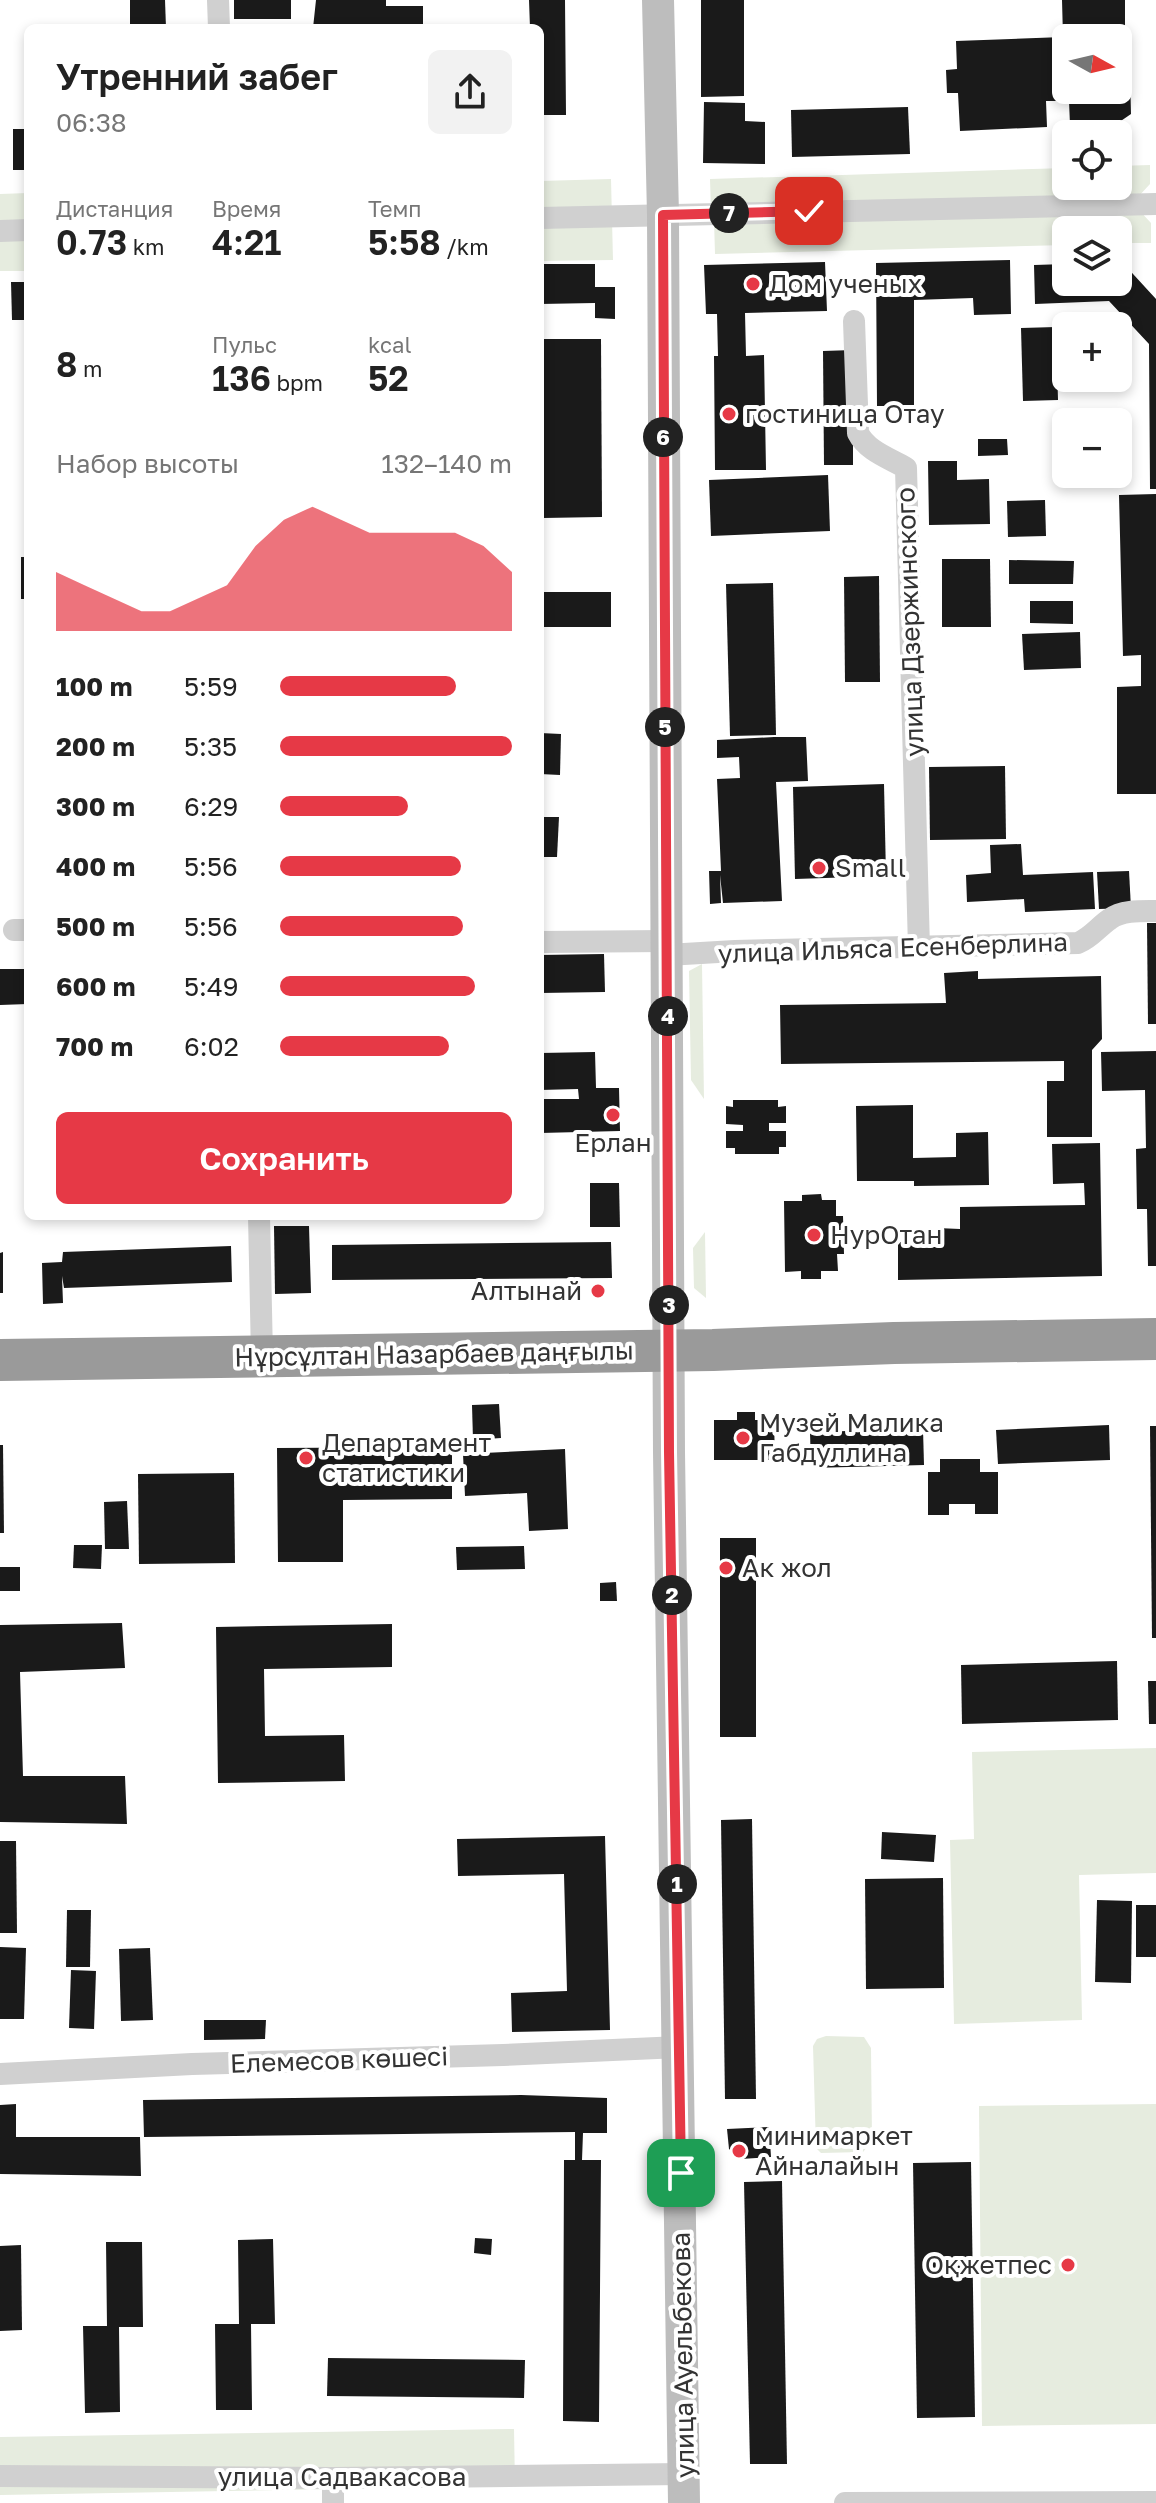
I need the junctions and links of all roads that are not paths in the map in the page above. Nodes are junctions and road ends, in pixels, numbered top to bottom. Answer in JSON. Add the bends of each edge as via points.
{"nodes":[{"id":1,"x":218,"y":0,"type":"edge"},
{"id":2,"x":658,"y":0,"type":"edge"},
{"id":3,"x":219,"y":24,"type":"edge"},
{"id":4,"x":1156,"y":204,"type":"edge"},
{"id":5,"x":663,"y":215,"type":"junction"},
{"id":6,"x":544,"y":218,"type":"edge"},
{"id":7,"x":24,"y":230,"type":"edge"},
{"id":8,"x":0,"y":231,"type":"edge"},
{"id":9,"x":854,"y":321,"type":"dead end"},
{"id":10,"x":1156,"y":911,"type":"edge"},
{"id":11,"x":544,"y":942,"type":"edge"},
{"id":12,"x":667,"y":948,"type":"junction"},
{"id":13,"x":919,"y":948,"type":"junction"},
{"id":14,"x":259,"y":1220,"type":"edge"},
{"id":15,"x":1156,"y":1324,"type":"edge"},
{"id":16,"x":1062,"y":1339,"type":"junction"},
{"id":17,"x":1156,"y":1339,"type":"edge"},
{"id":18,"x":669,"y":1351,"type":"junction"},
{"id":19,"x":1156,"y":1353,"type":"edge"},
{"id":20,"x":262,"y":1356,"type":"junction"},
{"id":21,"x":0,"y":1360,"type":"edge"},
{"id":22,"x":679,"y":2047,"type":"junction"},
{"id":23,"x":0,"y":2074,"type":"edge"},
{"id":24,"x":0,"y":2476,"type":"edge"},
{"id":25,"x":333,"y":2478,"type":"junction"},
{"id":26,"x":684,"y":2488,"type":"edge"},
{"id":27,"x":1156,"y":2502,"type":"edge"},
{"id":28,"x":333,"y":2503,"type":"edge"},
{"id":29,"x":845,"y":2503,"type":"edge"}],
"edges":[{"from":1,"to":3,"type":"street"},
{"from":2,"to":5,"type":"street","name":"улица Ауельбекова"},
{"from":4,"to":5,"type":"street"},
{"from":5,"to":6,"type":"street"},
{"from":5,"to":12,"type":"street","name":"улица Ауельбекова"},
{"from":7,"to":8,"type":"street"},
{"from":9,"to":13,"type":"street","name":"улица Дзержинского","via":[[858,433],[867,446],[906,468]]},
{"from":10,"to":13,"type":"street","name":"улица Ильяса Есенберлина","via":[[1110,918],[1078,943]]},
{"from":11,"to":12,"type":"street","name":"улица Ильяса Есенберлина"},
{"from":12,"to":13,"type":"street","name":"улица Ильяса Есенберлина"},
{"from":12,"to":18,"type":"street","name":"улица Ауельбекова"},
{"from":14,"to":20,"type":"street"},
{"from":15,"to":16,"type":"highway"},
{"from":16,"to":17,"type":"highway","name":"Нұрсұлтан Назарбаев даңғылы"},
{"from":16,"to":18,"type":"highway","name":"Нұрсұлтан Назарбаев даңғылы"},
{"from":16,"to":19,"type":"highway"},
{"from":18,"to":20,"type":"highway","name":"Нұрсұлтан Назарбаев даңғылы"},
{"from":18,"to":22,"type":"street","name":"улица Ауельбекова"},
{"from":20,"to":21,"type":"highway","name":"Нұрсұлтан Назарбаев даңғылы"},
{"from":22,"to":23,"type":"street","name":"Елемесов көшесі"},
{"from":22,"to":26,"type":"street","name":"улица Ауельбекова"},
{"from":24,"to":25,"type":"street","name":"улица Садвакасова"},
{"from":25,"to":26,"type":"street","name":"улица Садвакасова","via":[[555,2477]]},
{"from":25,"to":28,"type":"street"},
{"from":27,"to":29,"type":"street"}]}
